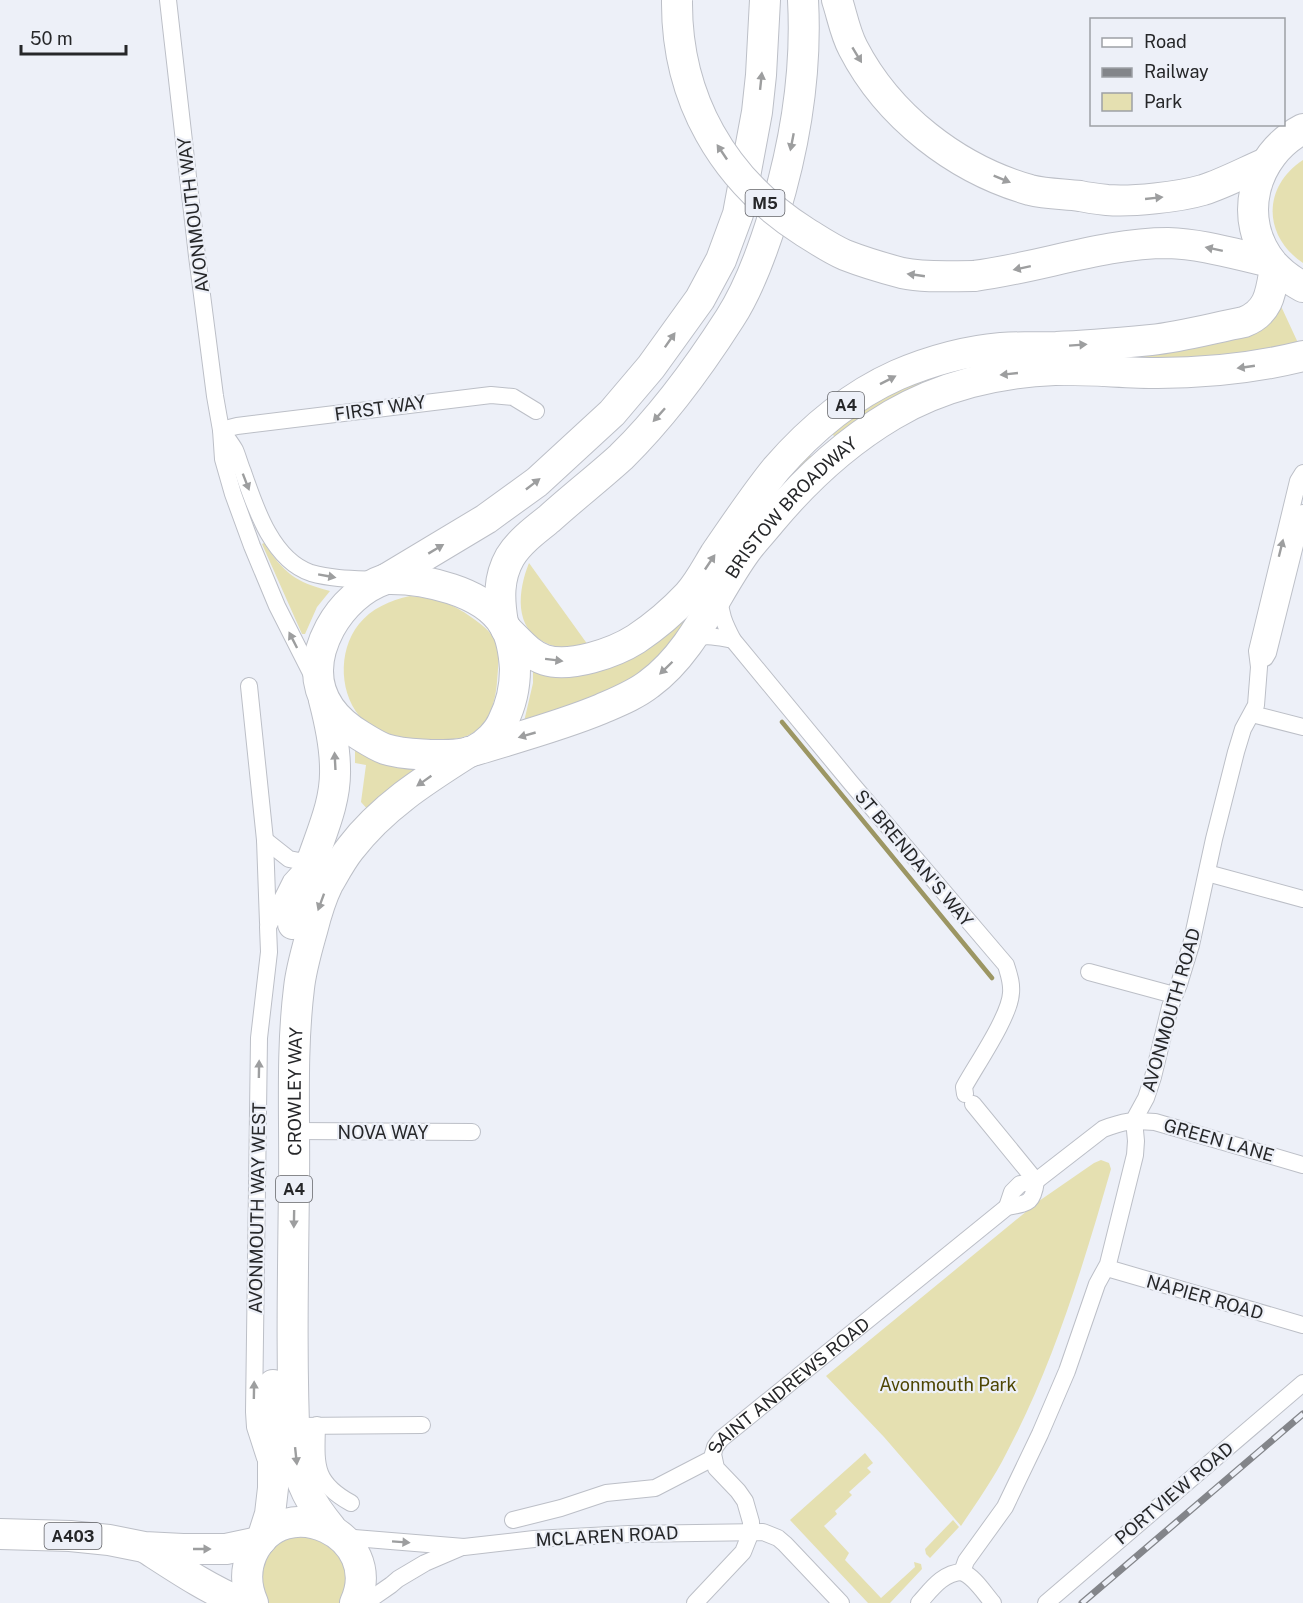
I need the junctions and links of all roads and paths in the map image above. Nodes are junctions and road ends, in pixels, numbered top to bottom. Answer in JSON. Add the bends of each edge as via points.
{"nodes":[{"id":1,"x":168,"y":0,"type":"edge"},
{"id":2,"x":677,"y":0,"type":"edge"},
{"id":3,"x":765,"y":0,"type":"edge"},
{"id":4,"x":803,"y":0,"type":"edge"},
{"id":5,"x":837,"y":0,"type":"edge"},
{"id":6,"x":1303,"y":129,"type":"edge"},
{"id":7,"x":1266,"y":163,"type":"junction"},
{"id":8,"x":1273,"y":264,"type":"junction"},
{"id":9,"x":1303,"y":287,"type":"edge"},
{"id":10,"x":1294,"y":365,"type":"edge"},
{"id":11,"x":536,"y":411,"type":"dead end"},
{"id":12,"x":221,"y":430,"type":"junction"},
{"id":13,"x":1303,"y":473,"type":"edge"},
{"id":14,"x":1303,"y":513,"type":"edge"},
{"id":15,"x":384,"y":579,"type":"junction"},
{"id":16,"x":721,"y":589,"type":"junction"},
{"id":17,"x":505,"y":626,"type":"junction"},
{"id":18,"x":692,"y":639,"type":"junction"},
{"id":19,"x":733,"y":640,"type":"junction"},
{"id":20,"x":1259,"y":667,"type":"junction"},
{"id":21,"x":249,"y":686,"type":"dead end"},
{"id":22,"x":323,"y":696,"type":"junction"},
{"id":23,"x":1252,"y":714,"type":"junction"},
{"id":24,"x":1303,"y":727,"type":"edge"},
{"id":25,"x":472,"y":751,"type":"junction"},
{"id":26,"x":265,"y":840,"type":"junction"},
{"id":27,"x":314,"y":857,"type":"junction"},
{"id":28,"x":1207,"y":873,"type":"junction"},
{"id":29,"x":1303,"y":899,"type":"edge"},
{"id":30,"x":268,"y":927,"type":"junction"},
{"id":31,"x":1089,"y":972,"type":"dead end"},
{"id":32,"x":1174,"y":995,"type":"junction"},
{"id":33,"x":1134,"y":1120,"type":"junction"},
{"id":34,"x":294,"y":1131,"type":"junction"},
{"id":35,"x":472,"y":1132,"type":"dead end"},
{"id":36,"x":1303,"y":1165,"type":"edge"},
{"id":37,"x":1036,"y":1181,"type":"junction"},
{"id":38,"x":1107,"y":1268,"type":"junction"},
{"id":39,"x":1303,"y":1325,"type":"edge"},
{"id":40,"x":1303,"y":1383,"type":"edge"},
{"id":41,"x":422,"y":1425,"type":"dead end"},
{"id":42,"x":305,"y":1426,"type":"junction"},
{"id":43,"x":713,"y":1458,"type":"junction"},
{"id":44,"x":273,"y":1488,"type":"junction"},
{"id":45,"x":351,"y":1503,"type":"dead end"},
{"id":46,"x":513,"y":1520,"type":"dead end"},
{"id":47,"x":751,"y":1532,"type":"junction"},
{"id":48,"x":336,"y":1533,"type":"junction"},
{"id":49,"x":0,"y":1534,"type":"edge"},
{"id":50,"x":261,"y":1541,"type":"junction"},
{"id":51,"x":144,"y":1547,"type":"junction"},
{"id":52,"x":464,"y":1547,"type":"junction"},
{"id":53,"x":962,"y":1572,"type":"junction"},
{"id":54,"x":242,"y":1603,"type":"edge"},
{"id":55,"x":253,"y":1603,"type":"edge"},
{"id":56,"x":355,"y":1603,"type":"edge"},
{"id":57,"x":365,"y":1603,"type":"edge"},
{"id":58,"x":695,"y":1603,"type":"edge"},
{"id":59,"x":842,"y":1603,"type":"edge"},
{"id":60,"x":919,"y":1603,"type":"edge"},
{"id":61,"x":993,"y":1603,"type":"edge"},
{"id":62,"x":1046,"y":1603,"type":"edge"}],
"edges":[{"from":1,"to":12,"type":"street","name":"AVONMOUTH WAY"},
{"from":8,"to":2,"type":"highway","number":"M5","one_way":true,"bridge":true,"via":[[1168,243],[1104,250],[1005,272],[927,277],[844,255],[768,206],[720,149],[703,122],[688,85]]},
{"from":15,"to":3,"type":"highway","number":"M5","one_way":true,"via":[[486,519],[537,482],[612,413],[651,367],[700,298],[721,260],[738,214],[757,111]]},
{"from":4,"to":17,"type":"highway","number":"M5","one_way":true,"via":[[801,90],[793,139],[766,241],[750,279],[731,316],[664,411],[620,457],[514,552],[501,580]]},
{"from":5,"to":7,"type":"highway","one_way":true,"via":[[852,46],[893,105],[942,148],[998,178],[1032,190],[1109,200],[1149,198],[1201,190]]},
{"from":6,"to":7,"type":"highway","via":[[1281,144]]},
{"from":7,"to":8,"type":"highway","via":[[1258,178],[1253,213],[1262,247]]},
{"from":8,"to":9,"type":"highway"},
{"from":17,"to":8,"type":"highway","name":"BRISTOW BROADWAY","number":"A4","one_way":true,"via":[[533,654],[561,662],[596,656],[634,640],[688,595],[777,468],[829,418],[865,391],[925,364],[971,352],[1153,340],[1254,319],[1269,300]]},
{"from":10,"to":16,"type":"highway","name":"BRISTOW BROADWAY","number":"A4","one_way":true,"via":[[1158,373],[1056,370],[1002,375],[925,399],[893,414],[824,464],[747,549]]},
{"from":11,"to":12,"type":"street","name":"FIRST WAY","via":[[513,397],[490,395]]},
{"from":12,"to":15,"type":"street","name":"AVONMOUTH WAY","one_way":true,"via":[[235,450],[266,528],[280,551],[300,568],[323,576]]},
{"from":22,"to":12,"type":"street","name":"AVONMOUTH WAY","one_way":true,"via":[[294,642],[252,546],[223,459]]},
{"from":20,"to":13,"type":"street","name":"AVONMOUTH ROAD","one_way":true,"via":[[1259,640]]},
{"from":14,"to":20,"type":"street","name":"AVONMOUTH ROAD","via":[[1268,653]]},
{"from":15,"to":17,"type":"highway","via":[[424,581],[450,588],[485,605]]},
{"from":15,"to":22,"type":"highway","via":[[348,602],[330,627],[319,662]]},
{"from":16,"to":18,"type":"highway","name":"BRISTOW BROADWAY","number":"A4"},
{"from":16,"to":19,"type":"street","name":"ST BRENDAN'S WAY","via":[[722,616]]},
{"from":17,"to":25,"type":"highway","via":[[515,664],[508,711],[500,727]]},
{"from":18,"to":19,"type":"street","via":[[709,636]]},
{"from":18,"to":25,"type":"highway","name":"BRISTOW BROADWAY","number":"A4","one_way":true,"via":[[663,672],[622,700],[577,719]]},
{"from":19,"to":37,"type":"street","name":"ST BRENDAN'S WAY","via":[[1006,966],[1011,996],[1005,1014],[964,1087],[969,1099]]},
{"from":20,"to":23,"type":"street","name":"AVONMOUTH ROAD","via":[[1258,698]]},
{"from":21,"to":26,"type":"street","name":"AVONMOUTH WAY WEST"},
{"from":22,"to":25,"type":"highway","via":[[340,722],[385,749],[451,755]]},
{"from":27,"to":22,"type":"highway","name":"CROWLEY WAY","number":"A4","one_way":true,"via":[[328,819],[335,775],[332,732]]},
{"from":23,"to":24,"type":"street"},
{"from":23,"to":28,"type":"street","name":"AVONMOUTH ROAD","via":[[1236,752]]},
{"from":25,"to":34,"type":"highway","name":"CROWLEY WAY","number":"A4","one_way":true,"via":[[382,814],[349,850],[327,886],[299,987]]},
{"from":26,"to":27,"type":"street","via":[[289,859]]},
{"from":26,"to":30,"type":"street","name":"AVONMOUTH WAY WEST"},
{"from":27,"to":30,"type":"street","name":"AVONMOUTH WAY WEST","via":[[291,881]]},
{"from":27,"to":44,"type":"highway","name":"CROWLEY WAY","number":"A4","via":[[287,950],[277,1007]]},
{"from":28,"to":29,"type":"street"},
{"from":28,"to":32,"type":"street","name":"AVONMOUTH ROAD","via":[[1191,945]]},
{"from":44,"to":30,"type":"street","name":"AVONMOUTH WAY WEST","one_way":true,"via":[[257,1437],[254,1412],[259,1038],[269,952]]},
{"from":31,"to":32,"type":"street"},
{"from":32,"to":33,"type":"street","name":"AVONMOUTH ROAD","via":[[1145,1103]]},
{"from":33,"to":36,"type":"street","name":"GREEN LANE","via":[[1155,1122]]},
{"from":33,"to":37,"type":"street","name":"SAINT ANDREWS ROAD","via":[[1103,1129]]},
{"from":33,"to":38,"type":"street","via":[[1135,1155]]},
{"from":34,"to":35,"type":"street","name":"NOVA WAY"},
{"from":34,"to":42,"type":"highway","name":"CROWLEY WAY","number":"A4","one_way":true,"via":[[293,1302]]},
{"from":37,"to":43,"type":"street","name":"SAINT ANDREWS ROAD","via":[[1031,1200],[1007,1207],[721,1439]]},
{"from":38,"to":39,"type":"street","name":"NAPIER ROAD"},
{"from":38,"to":53,"type":"street","via":[[1097,1284],[1072,1360],[1040,1434],[1005,1507]]},
{"from":40,"to":62,"type":"street","name":"PORTVIEW ROAD"},
{"from":41,"to":42,"type":"street"},
{"from":42,"to":45,"type":"street","via":[[321,1476],[330,1489]]},
{"from":42,"to":48,"type":"highway","name":"CROWLEY WAY","number":"A4","one_way":true,"via":[[295,1452],[300,1478],[315,1508]]},
{"from":43,"to":46,"type":"street","name":"SAINT ANDREWS ROAD","via":[[655,1488],[606,1493]]},
{"from":43,"to":47,"type":"street","via":[[716,1468],[745,1501]]},
{"from":44,"to":50,"type":"highway","name":"CROWLEY WAY","number":"A4"},
{"from":47,"to":52,"type":"street","name":"MCLAREN ROAD","via":[[628,1534]]},
{"from":47,"to":58,"type":"street","via":[[743,1552]]},
{"from":47,"to":59,"type":"street","name":"MCLAREN ROAD","via":[[778,1538]]},
{"from":48,"to":50,"type":"highway","via":[[313,1522],[295,1522],[277,1528]]},
{"from":48,"to":52,"type":"street","name":"MCLAREN ROAD","one_way":true},
{"from":48,"to":56,"type":"highway","name":"CROWLEY WAY","via":[[354,1552],[360,1571]]},
{"from":49,"to":51,"type":"highway","number":"A403","via":[[84,1537]]},
{"from":51,"to":50,"type":"highway","number":"A403","one_way":true,"via":[[226,1549]]},
{"from":50,"to":55,"type":"highway","name":"CROWLEY WAY","via":[[248,1570]]},
{"from":51,"to":54,"type":"highway","number":"A403"},
{"from":52,"to":57,"type":"street","name":"MCLAREN ROAD","via":[[398,1578]]},
{"from":53,"to":60,"type":"street","via":[[942,1579]]},
{"from":53,"to":61,"type":"street"}]}
